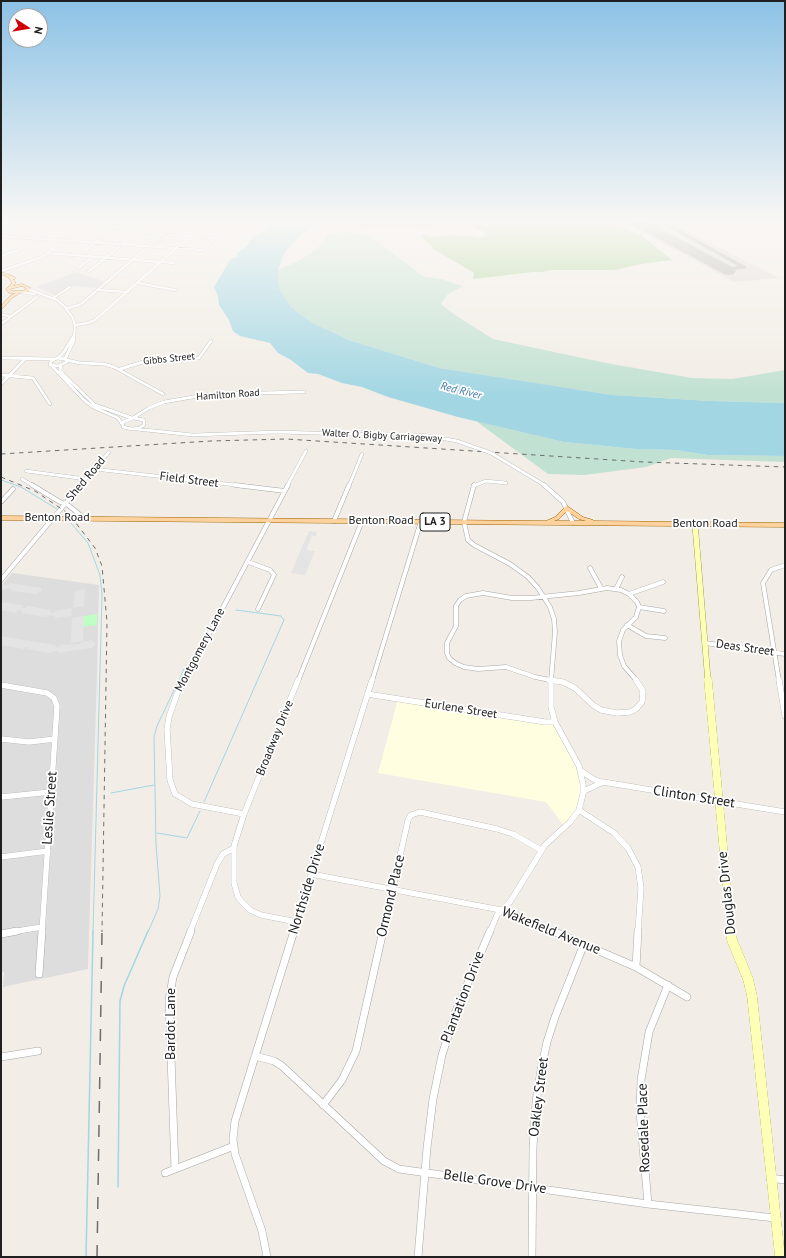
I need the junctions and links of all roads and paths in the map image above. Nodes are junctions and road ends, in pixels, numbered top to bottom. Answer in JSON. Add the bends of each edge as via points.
{"nodes":[{"id":1,"x":11,"y":279,"type":"edge"},
{"id":2,"x":14,"y":279,"type":"edge"},
{"id":3,"x":111,"y":279,"type":"edge"},
{"id":4,"x":143,"y":279,"type":"edge"},
{"id":5,"x":138,"y":283,"type":"junction"},
{"id":6,"x":28,"y":287,"type":"junction"},
{"id":7,"x":70,"y":287,"type":"dead end"},
{"id":8,"x":10,"y":289,"type":"junction"},
{"id":9,"x":98,"y":290,"type":"junction"},
{"id":10,"x":175,"y":290,"type":"dead end"},
{"id":11,"x":128,"y":292,"type":"junction"},
{"id":12,"x":20,"y":293,"type":"junction"},
{"id":13,"x":44,"y":295,"type":"junction"},
{"id":14,"x":37,"y":297,"type":"dead end"},
{"id":15,"x":53,"y":298,"type":"junction"},
{"id":16,"x":1,"y":307,"type":"edge"},
{"id":17,"x":66,"y":309,"type":"junction"},
{"id":18,"x":1,"y":316,"type":"edge"},
{"id":19,"x":11,"y":316,"type":"junction"},
{"id":20,"x":1,"y":324,"type":"edge"},
{"id":21,"x":75,"y":325,"type":"junction"},
{"id":22,"x":73,"y":337,"type":"junction"},
{"id":23,"x":211,"y":341,"type":"dead end"},
{"id":24,"x":1,"y":358,"type":"edge"},
{"id":25,"x":25,"y":359,"type":"junction"},
{"id":26,"x":36,"y":359,"type":"junction"},
{"id":27,"x":56,"y":359,"type":"junction"},
{"id":28,"x":66,"y":359,"type":"junction"},
{"id":29,"x":80,"y":363,"type":"junction"},
{"id":30,"x":51,"y":365,"type":"junction"},
{"id":31,"x":62,"y":365,"type":"junction"},
{"id":32,"x":120,"y":369,"type":"junction"},
{"id":33,"x":1,"y":375,"type":"edge"},
{"id":34,"x":9,"y":375,"type":"junction"},
{"id":35,"x":1,"y":384,"type":"edge"},
{"id":36,"x":304,"y":392,"type":"dead end"},
{"id":37,"x":163,"y":394,"type":"dead end"},
{"id":38,"x":50,"y":404,"type":"dead end"},
{"id":39,"x":153,"y":406,"type":"junction"},
{"id":40,"x":132,"y":418,"type":"junction"},
{"id":41,"x":145,"y":421,"type":"junction"},
{"id":42,"x":122,"y":424,"type":"junction"},
{"id":43,"x":136,"y":429,"type":"junction"},
{"id":44,"x":159,"y":432,"type":"junction"},
{"id":45,"x":306,"y":451,"type":"dead end"},
{"id":46,"x":109,"y":452,"type":"dead end"},
{"id":47,"x":362,"y":454,"type":"dead end"},
{"id":48,"x":94,"y":469,"type":"junction"},
{"id":49,"x":26,"y":472,"type":"dead end"},
{"id":50,"x":22,"y":479,"type":"dead end"},
{"id":51,"x":86,"y":479,"type":"junction"},
{"id":52,"x":506,"y":483,"type":"dead end"},
{"id":53,"x":13,"y":489,"type":"dead end"},
{"id":54,"x":285,"y":491,"type":"junction"},
{"id":55,"x":1,"y":502,"type":"edge"},
{"id":56,"x":65,"y":503,"type":"junction"},
{"id":57,"x":567,"y":508,"type":"junction"},
{"id":58,"x":1,"y":518,"type":"edge"},
{"id":59,"x":53,"y":518,"type":"junction"},
{"id":60,"x":84,"y":518,"type":"junction"},
{"id":61,"x":269,"y":520,"type":"junction"},
{"id":62,"x":334,"y":521,"type":"junction"},
{"id":63,"x":362,"y":521,"type":"junction"},
{"id":64,"x":421,"y":521,"type":"junction"},
{"id":65,"x":464,"y":522,"type":"junction"},
{"id":66,"x":543,"y":523,"type":"junction"},
{"id":67,"x":573,"y":523,"type":"junction"},
{"id":68,"x":598,"y":523,"type":"junction"},
{"id":69,"x":696,"y":524,"type":"junction"},
{"id":70,"x":785,"y":525,"type":"edge"},
{"id":71,"x":248,"y":562,"type":"junction"},
{"id":72,"x":785,"y":565,"type":"edge"},
{"id":73,"x":590,"y":568,"type":"dead end"},
{"id":74,"x":622,"y":577,"type":"dead end"},
{"id":75,"x":1,"y":580,"type":"edge"},
{"id":76,"x":663,"y":582,"type":"dead end"},
{"id":77,"x":601,"y":588,"type":"junction"},
{"id":78,"x":616,"y":589,"type":"junction"},
{"id":79,"x":629,"y":594,"type":"junction"},
{"id":80,"x":544,"y":597,"type":"junction"},
{"id":81,"x":639,"y":608,"type":"junction"},
{"id":82,"x":258,"y":609,"type":"dead end"},
{"id":83,"x":664,"y":611,"type":"dead end"},
{"id":84,"x":627,"y":624,"type":"junction"},
{"id":85,"x":665,"y":638,"type":"dead end"},
{"id":86,"x":705,"y":643,"type":"junction"},
{"id":87,"x":774,"y":652,"type":"junction"},
{"id":88,"x":785,"y":654,"type":"edge"},
{"id":89,"x":550,"y":680,"type":"junction"},
{"id":90,"x":1,"y":686,"type":"edge"},
{"id":91,"x":367,"y":694,"type":"junction"},
{"id":92,"x":785,"y":716,"type":"edge"},
{"id":93,"x":555,"y":722,"type":"junction"},
{"id":94,"x":1,"y":738,"type":"edge"},
{"id":95,"x":55,"y":739,"type":"junction"},
{"id":96,"x":580,"y":770,"type":"junction"},
{"id":97,"x":603,"y":782,"type":"junction"},
{"id":98,"x":584,"y":791,"type":"junction"},
{"id":99,"x":51,"y":792,"type":"junction"},
{"id":100,"x":1,"y":797,"type":"edge"},
{"id":101,"x":719,"y":801,"type":"junction"},
{"id":102,"x":579,"y":810,"type":"junction"},
{"id":103,"x":785,"y":812,"type":"edge"},
{"id":104,"x":244,"y":814,"type":"junction"},
{"id":105,"x":234,"y":848,"type":"junction"},
{"id":106,"x":541,"y":850,"type":"junction"},
{"id":107,"x":48,"y":851,"type":"junction"},
{"id":108,"x":1,"y":857,"type":"edge"},
{"id":109,"x":312,"y":874,"type":"junction"},
{"id":110,"x":393,"y":889,"type":"junction"},
{"id":111,"x":502,"y":910,"type":"junction"},
{"id":112,"x":297,"y":922,"type":"junction"},
{"id":113,"x":42,"y":927,"type":"junction"},
{"id":114,"x":1,"y":934,"type":"edge"},
{"id":115,"x":584,"y":944,"type":"junction"},
{"id":116,"x":636,"y":966,"type":"junction"},
{"id":117,"x":39,"y":974,"type":"dead end"},
{"id":118,"x":668,"y":985,"type":"junction"},
{"id":119,"x":687,"y":997,"type":"dead end"},
{"id":120,"x":38,"y":1051,"type":"dead end"},
{"id":121,"x":255,"y":1056,"type":"junction"},
{"id":122,"x":1,"y":1057,"type":"edge"},
{"id":123,"x":323,"y":1105,"type":"junction"},
{"id":124,"x":234,"y":1146,"type":"junction"},
{"id":125,"x":175,"y":1169,"type":"junction"},
{"id":126,"x":165,"y":1173,"type":"dead end"},
{"id":127,"x":425,"y":1173,"type":"junction"},
{"id":128,"x":770,"y":1178,"type":"junction"},
{"id":129,"x":785,"y":1180,"type":"edge"},
{"id":130,"x":532,"y":1187,"type":"junction"},
{"id":131,"x":648,"y":1204,"type":"junction"},
{"id":132,"x":775,"y":1218,"type":"junction"},
{"id":133,"x":267,"y":1257,"type":"edge"},
{"id":134,"x":418,"y":1257,"type":"edge"},
{"id":135,"x":532,"y":1257,"type":"edge"},
{"id":136,"x":780,"y":1257,"type":"edge"}],
"edges":[{"from":1,"to":8,"type":"main road","via":[[14,283]]},
{"from":2,"to":6,"type":"main road"},
{"from":3,"to":9,"type":"street"},
{"from":4,"to":5,"type":"street"},
{"from":5,"to":10,"type":"street"},
{"from":5,"to":11,"type":"street"},
{"from":6,"to":8,"type":"main road","via":[[19,285]]},
{"from":6,"to":12,"type":"main road"},
{"from":6,"to":13,"type":"street","via":[[32,292]]},
{"from":7,"to":15,"type":"street"},
{"from":8,"to":12,"type":"main road"},
{"from":8,"to":16,"type":"main road"},
{"from":9,"to":11,"type":"street"},
{"from":9,"to":17,"type":"street","via":[[80,305]]},
{"from":11,"to":21,"type":"street","via":[[93,321]]},
{"from":12,"to":13,"type":"street"},
{"from":12,"to":16,"type":"main road","via":[[11,297]]},
{"from":13,"to":15,"type":"street"},
{"from":14,"to":19,"type":"street"},
{"from":15,"to":17,"type":"street"},
{"from":17,"to":21,"type":"street"},
{"from":18,"to":19,"type":"street"},
{"from":19,"to":20,"type":"street"},
{"from":21,"to":22,"type":"street"},
{"from":22,"to":27,"type":"street","via":[[64,352]]},
{"from":22,"to":28,"type":"street","via":[[74,341]]},
{"from":23,"to":32,"type":"street","name":"Gibbs Street","via":[[199,358],[146,360]]},
{"from":24,"to":25,"type":"street"},
{"from":25,"to":26,"type":"street"},
{"from":25,"to":34,"type":"street"},
{"from":26,"to":27,"type":"street"},
{"from":26,"to":30,"type":"street"},
{"from":27,"to":28,"type":"street"},
{"from":27,"to":30,"type":"street","via":[[49,362]]},
{"from":28,"to":29,"type":"street"},
{"from":28,"to":31,"type":"street","via":[[67,362]]},
{"from":29,"to":31,"type":"street"},
{"from":29,"to":32,"type":"street","via":[[104,364]]},
{"from":30,"to":31,"type":"street"},
{"from":30,"to":42,"type":"street","name":"Walter O. Bigby Carriageway","via":[[84,400],[100,411],[116,417]]},
{"from":31,"to":40,"type":"street","via":[[60,370],[63,374],[96,405]]},
{"from":32,"to":37,"type":"street"},
{"from":33,"to":34,"type":"street"},
{"from":34,"to":35,"type":"street"},
{"from":34,"to":38,"type":"street","via":[[33,378]]},
{"from":36,"to":39,"type":"street","name":"Hamilton Road","via":[[210,394]]},
{"from":39,"to":40,"type":"street","name":"Hamilton Road"},
{"from":39,"to":41,"type":"street"},
{"from":40,"to":41,"type":"street"},
{"from":40,"to":42,"type":"street","name":"Hamilton Road"},
{"from":41,"to":43,"type":"street","via":[[142,427]]},
{"from":41,"to":44,"type":"street","name":"Walter O. Bigby Carriageway"},
{"from":42,"to":43,"type":"street","name":"Walter O. Bigby Carriageway","via":[[125,428]]},
{"from":43,"to":44,"type":"street","name":"Walter O. Bigby Carriageway"},
{"from":44,"to":57,"type":"street","name":"Walter O. Bigby Carriageway","bridge":true,"via":[[193,435],[277,432],[422,435],[457,441],[491,453],[541,483]]},
{"from":45,"to":54,"type":"street","name":"Montgomery Lane"},
{"from":46,"to":48,"type":"street","name":"Shed Road"},
{"from":47,"to":62,"type":"street"},
{"from":48,"to":51,"type":"street","name":"Shed Road"},
{"from":48,"to":54,"type":"street","name":"Field Street"},
{"from":49,"to":51,"type":"street"},
{"from":50,"to":56,"type":"street"},
{"from":51,"to":56,"type":"street","name":"Shed Road"},
{"from":52,"to":65,"type":"street","via":[[486,481],[474,485]]},
{"from":53,"to":55,"type":"street"},
{"from":54,"to":61,"type":"street","name":"Montgomery Lane"},
{"from":56,"to":59,"type":"street","name":"Shed Road"},
{"from":56,"to":60,"type":"street"},
{"from":57,"to":66,"type":"main road","via":[[557,518]]},
{"from":57,"to":67,"type":"street","name":"Walter O. Bigby Carriageway"},
{"from":57,"to":68,"type":"main road","via":[[581,518]]},
{"from":58,"to":59,"type":"main road","name":"Benton Road","number":"LA 3"},
{"from":59,"to":60,"type":"main road","name":"Benton Road","number":"LA 3"},
{"from":59,"to":75,"type":"street","name":"Shed Road"},
{"from":60,"to":61,"type":"main road","name":"Benton Road","number":"LA 3"},
{"from":61,"to":62,"type":"main road","name":"Benton Road","number":"LA 3"},
{"from":61,"to":71,"type":"street","name":"Montgomery Lane"},
{"from":62,"to":63,"type":"main road","name":"Benton Road","number":"LA 3"},
{"from":63,"to":64,"type":"main road","name":"Benton Road","number":"LA 3"},
{"from":63,"to":104,"type":"street","name":"Broadway Drive"},
{"from":64,"to":65,"type":"main road","name":"Benton Road","number":"LA 3"},
{"from":64,"to":91,"type":"street","name":"Northside Drive"},
{"from":65,"to":66,"type":"main road","name":"Benton Road","number":"LA 3"},
{"from":65,"to":80,"type":"street","via":[[470,542],[521,571]]},
{"from":66,"to":67,"type":"main road","name":"Benton Road","number":"LA 3"},
{"from":67,"to":68,"type":"main road","name":"Benton Road","number":"LA 3"},
{"from":68,"to":69,"type":"main road","name":"Benton Road","number":"LA 3"},
{"from":69,"to":70,"type":"main road","name":"Benton Road","number":"LA 3"},
{"from":69,"to":86,"type":"street","name":"Douglas Drive"},
{"from":71,"to":82,"type":"street","via":[[274,574]]},
{"from":71,"to":104,"type":"street","name":"Montgomery Lane","via":[[174,699],[167,729],[170,780],[175,794],[192,804]]},
{"from":72,"to":87,"type":"street","via":[[771,570],[764,580]]},
{"from":73,"to":77,"type":"street"},
{"from":74,"to":78,"type":"street"},
{"from":76,"to":79,"type":"street"},
{"from":77,"to":78,"type":"street"},
{"from":77,"to":80,"type":"street"},
{"from":78,"to":79,"type":"street"},
{"from":79,"to":81,"type":"street"},
{"from":80,"to":89,"type":"street","via":[[555,626]]},
{"from":80,"to":89,"type":"street","via":[[518,599],[483,593],[466,596],[456,606],[456,626],[446,646],[450,658],[464,667],[506,667]]},
{"from":81,"to":83,"type":"street"},
{"from":81,"to":84,"type":"street","via":[[636,617]]},
{"from":84,"to":85,"type":"street","via":[[646,636]]},
{"from":84,"to":89,"type":"street","via":[[620,633],[618,646],[624,666],[643,691],[642,702],[636,709],[617,713],[601,710],[573,686]]},
{"from":86,"to":87,"type":"street","name":"Deas Street"},
{"from":86,"to":101,"type":"street","name":"Douglas Drive"},
{"from":87,"to":88,"type":"street","name":"Deas Street"},
{"from":87,"to":92,"type":"street"},
{"from":89,"to":93,"type":"street","via":[[550,702]]},
{"from":90,"to":95,"type":"street","name":"Leslie Street","via":[[43,692],[54,698],[58,710]]},
{"from":91,"to":93,"type":"street","name":"Eurlene Street"},
{"from":91,"to":109,"type":"street","name":"Northside Drive"},
{"from":93,"to":96,"type":"street"},
{"from":94,"to":95,"type":"street","via":[[29,742]]},
{"from":95,"to":99,"type":"street","name":"Leslie Street"},
{"from":96,"to":97,"type":"street","name":"Clinton Street"},
{"from":96,"to":98,"type":"street","name":"Plantation Drive"},
{"from":97,"to":98,"type":"street"},
{"from":97,"to":101,"type":"street","name":"Clinton Street"},
{"from":98,"to":102,"type":"street","name":"Plantation Drive"},
{"from":99,"to":100,"type":"street"},
{"from":99,"to":107,"type":"street","name":"Leslie Street"},
{"from":101,"to":103,"type":"street","name":"Clinton Street"},
{"from":101,"to":128,"type":"street","name":"Douglas Drive","via":[[730,932],[752,996]]},
{"from":102,"to":106,"type":"street","name":"Plantation Drive"},
{"from":102,"to":116,"type":"street","via":[[620,838],[638,867],[641,888]]},
{"from":104,"to":105,"type":"street","name":"Broadway Drive"},
{"from":105,"to":112,"type":"street","name":"Broadway Drive","via":[[234,883],[242,902],[250,910],[261,915]]},
{"from":105,"to":125,"type":"street","name":"Bardot Lane","via":[[223,854],[217,864],[172,977],[169,1017]]},
{"from":106,"to":110,"type":"street","name":"Ormond Place","via":[[513,834],[497,829],[416,812],[408,820]]},
{"from":106,"to":111,"type":"street","name":"Plantation Drive","via":[[510,902]]},
{"from":107,"to":108,"type":"street"},
{"from":107,"to":113,"type":"street","name":"Leslie Street"},
{"from":109,"to":110,"type":"street","name":"Wakefield Avenue"},
{"from":109,"to":112,"type":"street","name":"Northside Drive"},
{"from":110,"to":111,"type":"street","name":"Wakefield Avenue"},
{"from":110,"to":123,"type":"street","name":"Ormond Place","via":[[356,1051],[342,1080]]},
{"from":111,"to":115,"type":"street","name":"Wakefield Avenue"},
{"from":111,"to":127,"type":"street","name":"Plantation Drive","via":[[496,915],[460,999],[442,1055],[432,1106]]},
{"from":112,"to":121,"type":"street","name":"Northside Drive"},
{"from":113,"to":114,"type":"street"},
{"from":113,"to":117,"type":"street","name":"Leslie Street"},
{"from":115,"to":116,"type":"street","name":"Wakefield Avenue"},
{"from":115,"to":130,"type":"street","name":"Oakley Street","via":[[555,1017],[541,1070],[534,1119]]},
{"from":116,"to":118,"type":"street","name":"Wakefield Avenue"},
{"from":118,"to":119,"type":"street","name":"Wakefield Avenue"},
{"from":118,"to":131,"type":"street","name":"Rosedale Place","via":[[649,1032],[641,1080],[640,1112]]},
{"from":120,"to":122,"type":"street"},
{"from":121,"to":123,"type":"street","name":"Belle Grove Drive","via":[[282,1066]]},
{"from":121,"to":124,"type":"street","name":"Northside Drive","via":[[235,1121]]},
{"from":123,"to":127,"type":"street","name":"Belle Grove Drive","via":[[384,1162],[399,1169]]},
{"from":124,"to":125,"type":"street"},
{"from":124,"to":133,"type":"street","name":"Northside Drive","via":[[262,1231]]},
{"from":125,"to":126,"type":"street"},
{"from":127,"to":130,"type":"street","name":"Belle Grove Drive"},
{"from":127,"to":134,"type":"street","name":"Plantation Drive"},
{"from":128,"to":129,"type":"street"},
{"from":128,"to":132,"type":"street","name":"Douglas Drive"},
{"from":130,"to":131,"type":"street","name":"Belle Grove Drive"},
{"from":130,"to":135,"type":"street","name":"Oakley Street"},
{"from":131,"to":132,"type":"street","name":"Belle Grove Drive"},
{"from":132,"to":136,"type":"street","name":"Douglas Drive"}]}
